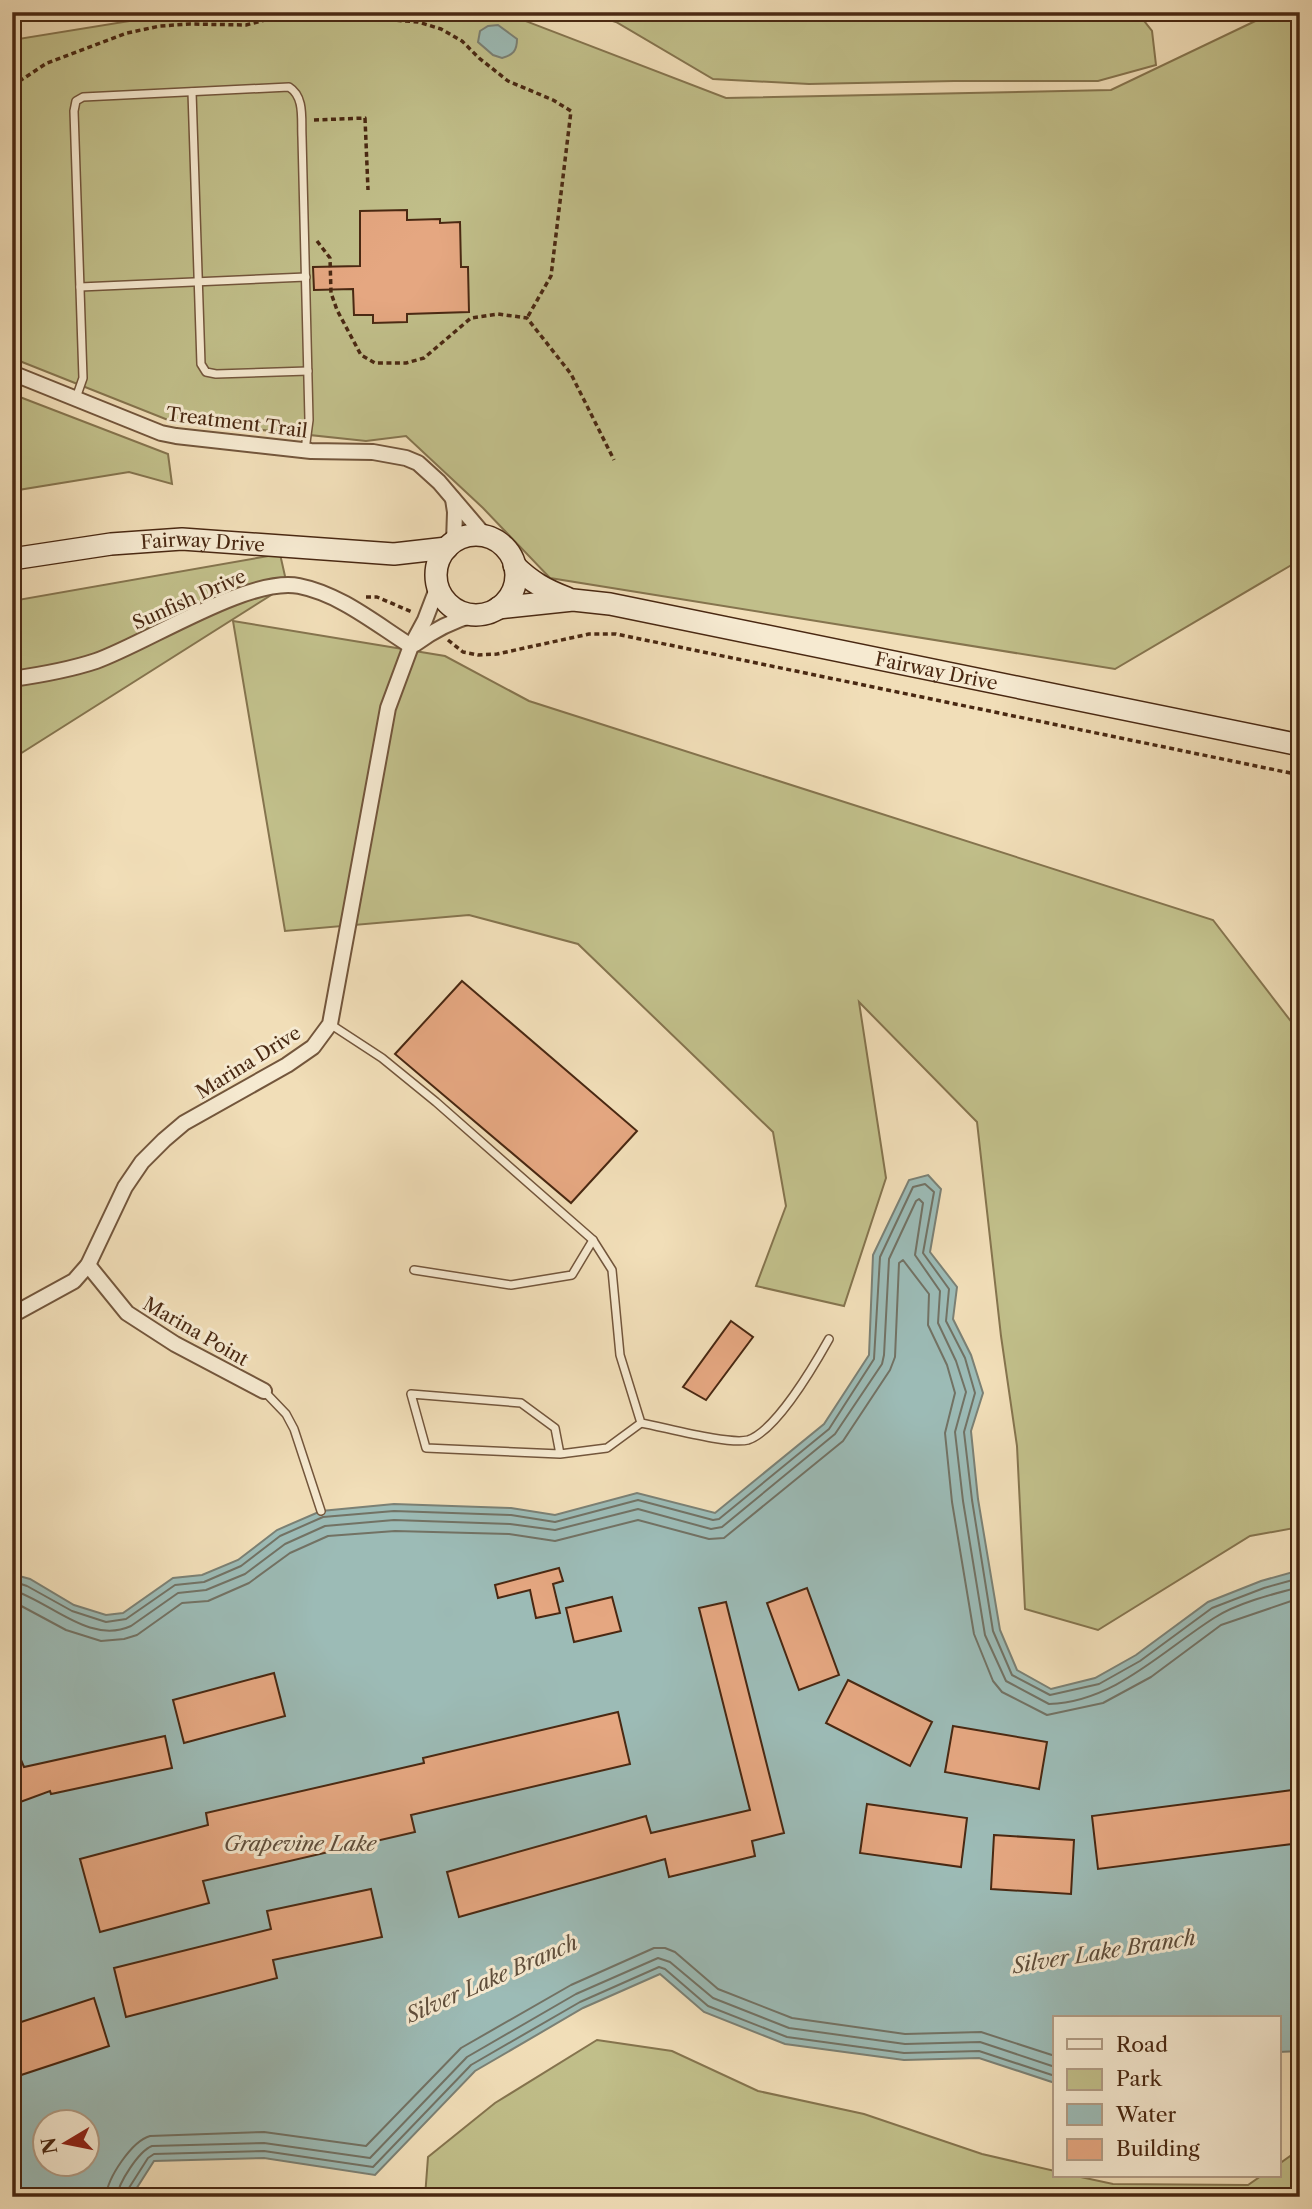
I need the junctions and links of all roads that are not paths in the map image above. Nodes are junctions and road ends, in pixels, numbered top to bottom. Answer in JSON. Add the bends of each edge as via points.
{"nodes":[{"id":1,"x":192,"y":92,"type":"junction"},
{"id":2,"x":306,"y":277,"type":"junction"},
{"id":3,"x":198,"y":282,"type":"junction"},
{"id":4,"x":80,"y":287,"type":"junction"},
{"id":5,"x":308,"y":371,"type":"junction"},
{"id":6,"x":12,"y":373,"type":"edge"},
{"id":7,"x":76,"y":398,"type":"junction"},
{"id":8,"x":305,"y":450,"type":"junction"},
{"id":9,"x":453,"y":497,"type":"junction"},
{"id":10,"x":485,"y":536,"type":"junction"},
{"id":11,"x":451,"y":545,"type":"junction"},
{"id":12,"x":394,"y":554,"type":"junction"},
{"id":13,"x":12,"y":559,"type":"edge"},
{"id":14,"x":514,"y":565,"type":"junction"},
{"id":15,"x":437,"y":580,"type":"junction"},
{"id":16,"x":573,"y":600,"type":"junction"},
{"id":17,"x":498,"y":608,"type":"junction"},
{"id":18,"x":473,"y":615,"type":"junction"},
{"id":19,"x":430,"y":625,"type":"junction"},
{"id":20,"x":411,"y":646,"type":"junction"},
{"id":21,"x":12,"y":680,"type":"edge"},
{"id":22,"x":1300,"y":745,"type":"edge"},
{"id":23,"x":330,"y":1024,"type":"junction"},
{"id":24,"x":593,"y":1240,"type":"junction"},
{"id":25,"x":88,"y":1265,"type":"junction"},
{"id":26,"x":414,"y":1270,"type":"dead end"},
{"id":27,"x":12,"y":1315,"type":"edge"},
{"id":28,"x":829,"y":1339,"type":"dead end"},
{"id":29,"x":264,"y":1391,"type":"joint"},
{"id":30,"x":641,"y":1423,"type":"junction"},
{"id":31,"x":560,"y":1454,"type":"junction"},
{"id":32,"x":321,"y":1511,"type":"dead end"}],
"edges":[{"from":1,"to":2,"type":"lane","via":[[289,87],[295,91],[302,120]]},
{"from":1,"to":3,"type":"lane"},
{"from":1,"to":4,"type":"lane","via":[[83,97],[76,102]]},
{"from":2,"to":3,"type":"lane"},
{"from":2,"to":5,"type":"lane"},
{"from":3,"to":4,"type":"lane"},
{"from":3,"to":5,"type":"lane","via":[[201,364],[206,372]]},
{"from":4,"to":7,"type":"lane","via":[[83,378]]},
{"from":5,"to":8,"type":"lane"},
{"from":6,"to":7,"type":"street","name":"Treatment Trail"},
{"from":7,"to":8,"type":"street","name":"Treatment Trail","via":[[160,433]]},
{"from":8,"to":9,"type":"street","name":"Treatment Trail","via":[[406,457]]},
{"from":9,"to":10,"type":"street","name":"Treatment Trail"},
{"from":9,"to":11,"type":"street"},
{"from":10,"to":11,"type":"street","name":"Fairway Drive"},
{"from":10,"to":14,"type":"street","name":"Fairway Drive","via":[[504,546]]},
{"from":11,"to":12,"type":"street","name":"Fairway Drive"},
{"from":11,"to":15,"type":"street","via":[[438,564]]},
{"from":12,"to":13,"type":"street","name":"Fairway Drive","via":[[182,539]]},
{"from":12,"to":15,"type":"street","name":"Fairway Drive","via":[[408,557]]},
{"from":14,"to":16,"type":"street","name":"Fairway Drive","via":[[542,589]]},
{"from":14,"to":17,"type":"street","via":[[514,587]]},
{"from":15,"to":18,"type":"street","name":"Fairway Drive","via":[[449,604]]},
{"from":15,"to":19,"type":"street","name":"Marina Drive"},
{"from":16,"to":17,"type":"street","name":"Fairway Drive"},
{"from":16,"to":22,"type":"street","name":"Fairway Drive","via":[[623,606]]},
{"from":17,"to":18,"type":"street","name":"Fairway Drive"},
{"from":18,"to":19,"type":"street"},
{"from":19,"to":20,"type":"street","name":"Marina Drive"},
{"from":20,"to":21,"type":"street","name":"Sunfish Drive","via":[[322,592],[296,585],[269,586],[94,661]]},
{"from":20,"to":23,"type":"street","name":"Marina Drive","via":[[388,708]]},
{"from":23,"to":24,"type":"lane","via":[[436,1102]]},
{"from":23,"to":25,"type":"street","name":"Marina Drive","via":[[305,1053],[184,1123],[164,1140],[125,1187]]},
{"from":24,"to":26,"type":"lane","via":[[572,1275],[511,1285]]},
{"from":24,"to":30,"type":"lane","via":[[612,1270],[620,1355]]},
{"from":25,"to":27,"type":"street","name":"Marina Drive","via":[[74,1281]]},
{"from":25,"to":29,"type":"street","name":"Marina Point","via":[[127,1313]]},
{"from":28,"to":30,"type":"lane","via":[[800,1390],[750,1439],[733,1441]]},
{"from":29,"to":32,"type":"lane","via":[[295,1429]]},
{"from":30,"to":31,"type":"lane","via":[[607,1448]]},
{"from":31,"to":31,"type":"lane","via":[[426,1448],[411,1394],[521,1403],[555,1429]]}]}
